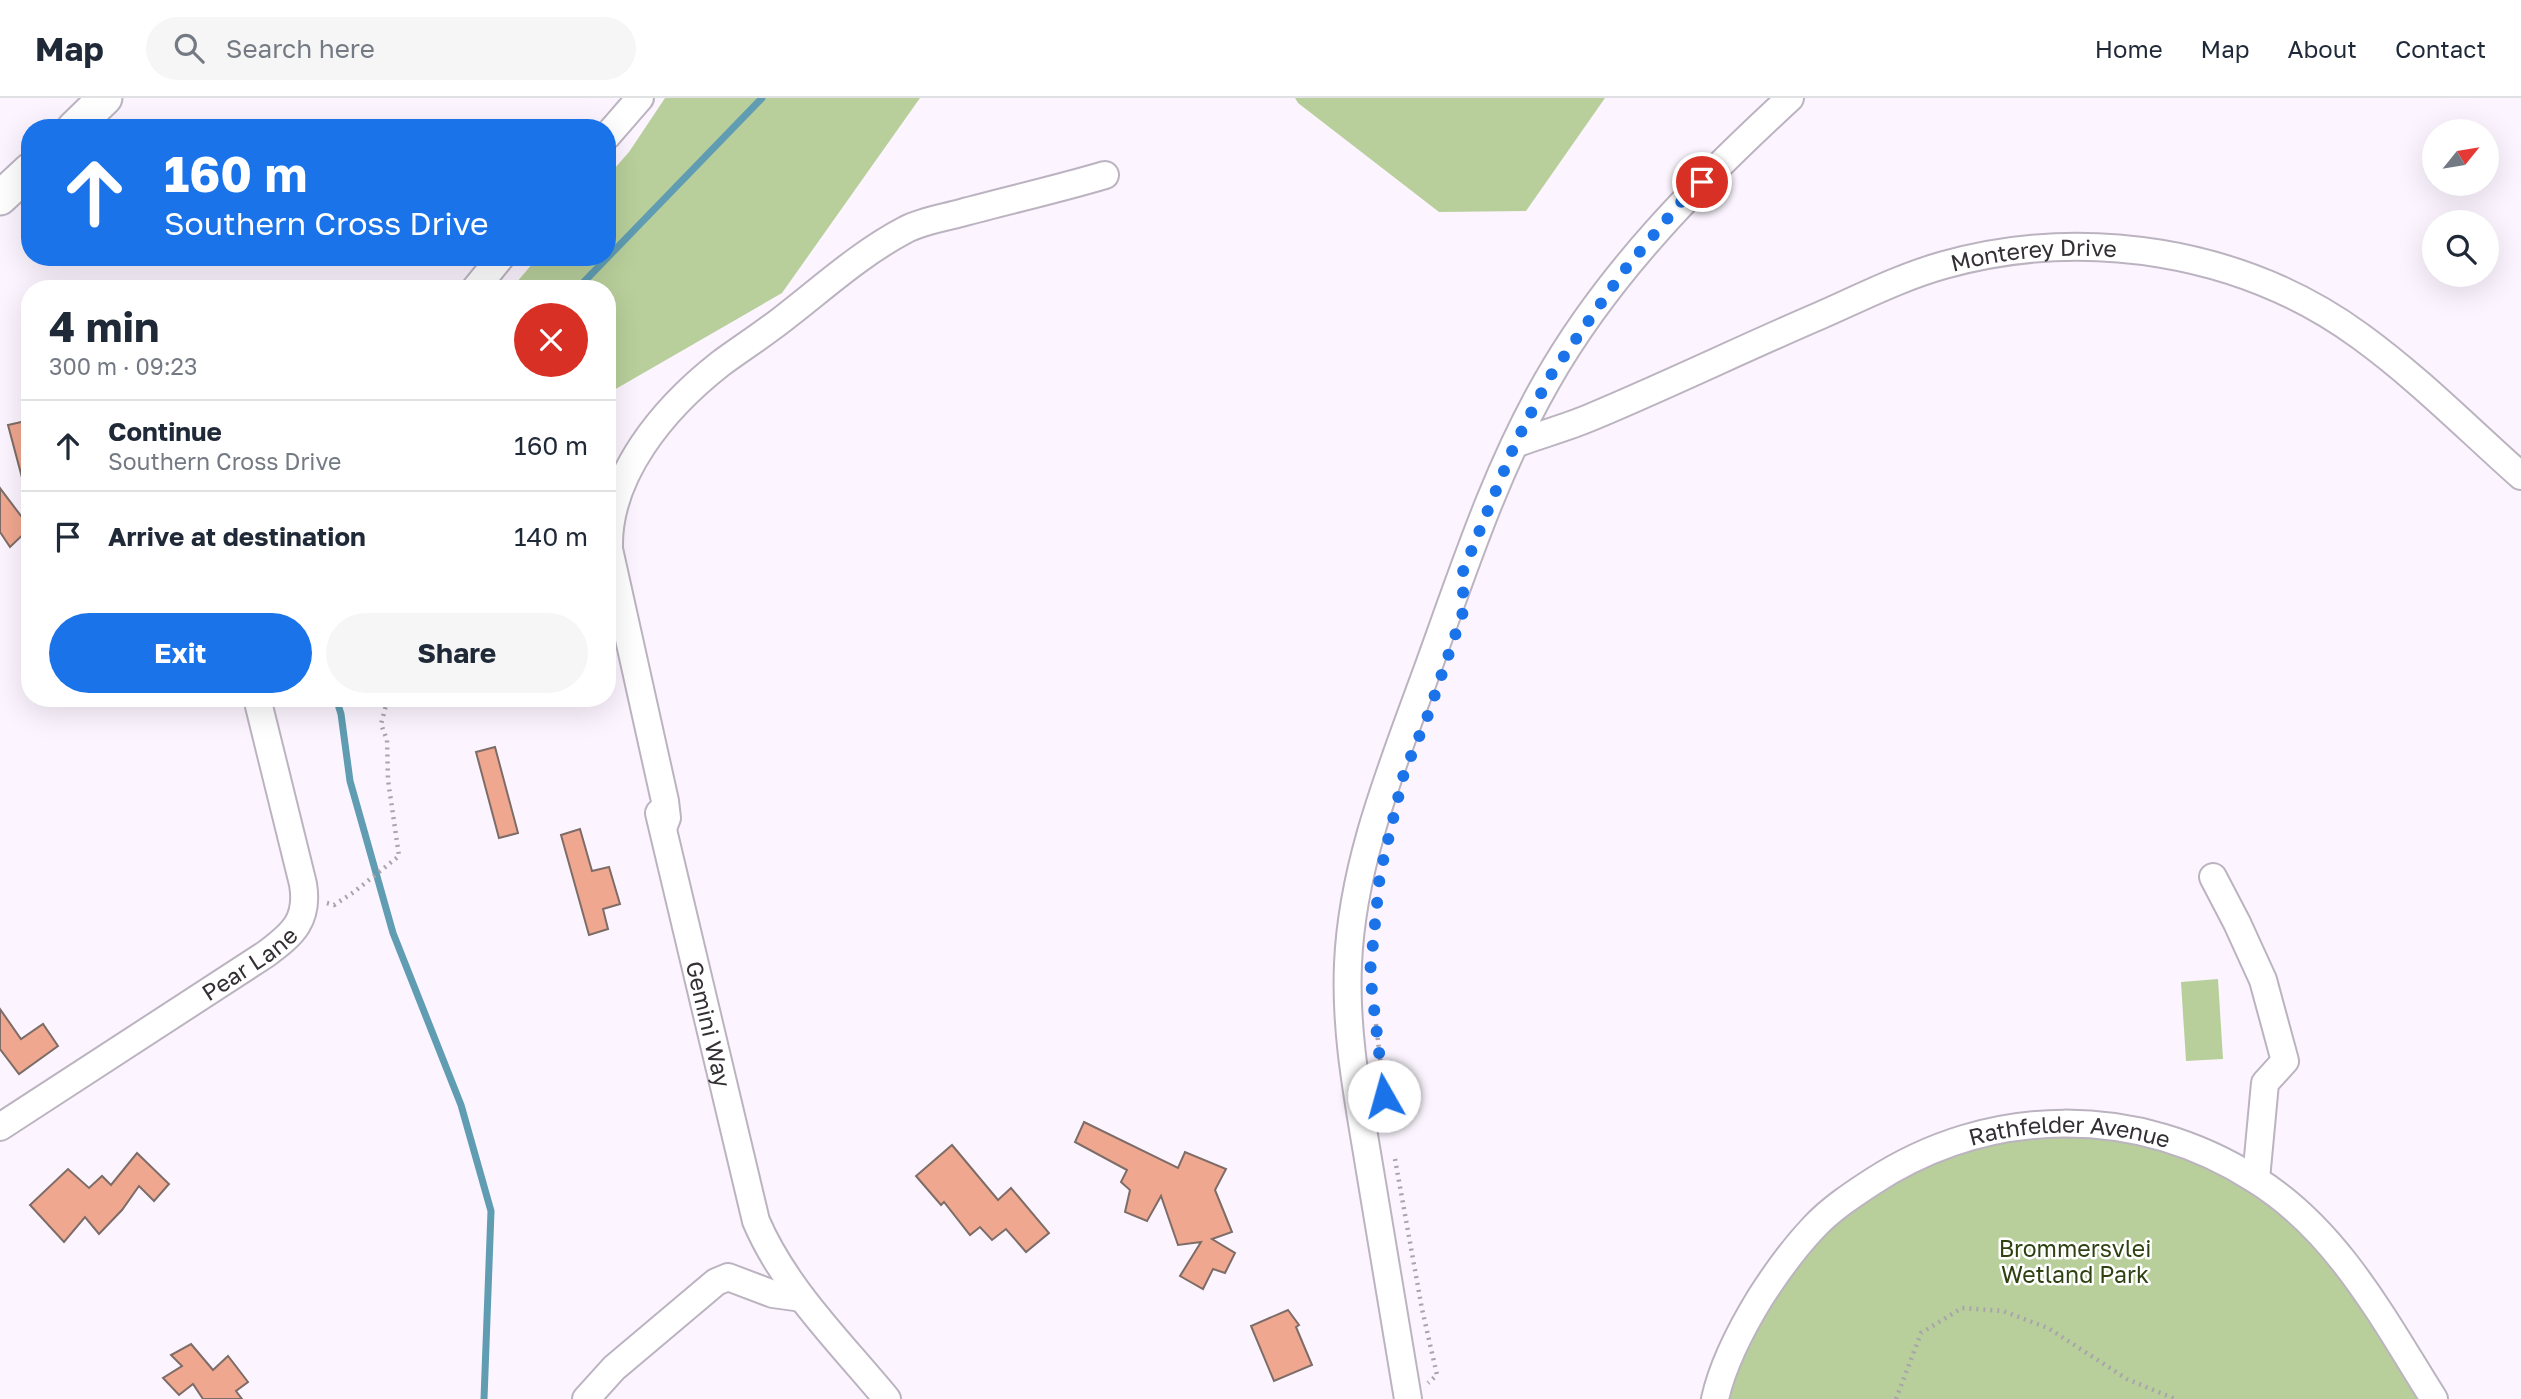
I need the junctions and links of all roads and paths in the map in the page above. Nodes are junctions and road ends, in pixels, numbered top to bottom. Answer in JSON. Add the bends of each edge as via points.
{"nodes":[{"id":1,"x":105,"y":98,"type":"edge"},
{"id":2,"x":640,"y":98,"type":"edge"},
{"id":3,"x":1790,"y":98,"type":"edge"},
{"id":4,"x":83,"y":119,"type":"edge"},
{"id":5,"x":616,"y":126,"type":"edge"},
{"id":6,"x":1105,"y":175,"type":"dead end"},
{"id":7,"x":21,"y":178,"type":"edge"},
{"id":8,"x":0,"y":198,"type":"edge"},
{"id":9,"x":494,"y":266,"type":"edge"},
{"id":10,"x":482,"y":280,"type":"edge"},
{"id":11,"x":1515,"y":444,"type":"junction"},
{"id":12,"x":2521,"y":476,"type":"edge"},
{"id":13,"x":616,"y":500,"type":"edge"},
{"id":14,"x":616,"y":580,"type":"edge"},
{"id":15,"x":616,"y":646,"type":"edge"},
{"id":16,"x":259,"y":707,"type":"edge"},
{"id":17,"x":386,"y":707,"type":"edge"},
{"id":18,"x":663,"y":828,"type":"junction"},
{"id":19,"x":2213,"y":877,"type":"dead end"},
{"id":20,"x":306,"y":898,"type":"junction"},
{"id":21,"x":1374,"y":1014,"type":"dead end"},
{"id":22,"x":1384,"y":1096,"type":"dead end"},
{"id":23,"x":0,"y":1127,"type":"edge"},
{"id":24,"x":1393,"y":1147,"type":"dead end"},
{"id":25,"x":2256,"y":1180,"type":"junction"},
{"id":26,"x":802,"y":1298,"type":"junction"},
{"id":27,"x":1419,"y":1396,"type":"edge"},
{"id":28,"x":586,"y":1399,"type":"edge"},
{"id":29,"x":887,"y":1399,"type":"edge"},
{"id":30,"x":1715,"y":1399,"type":"edge"},
{"id":31,"x":1896,"y":1399,"type":"edge"},
{"id":32,"x":2175,"y":1399,"type":"edge"},
{"id":33,"x":2434,"y":1399,"type":"edge"}],
"edges":[{"from":1,"to":4,"type":"main road"},
{"from":2,"to":5,"type":"street"},
{"from":3,"to":11,"type":"street","via":[[1682,201],[1639,251],[1555,368]]},
{"from":6,"to":13,"type":"street","via":[[905,230],[866,254],[692,389],[637,452]]},
{"from":7,"to":8,"type":"main road"},
{"from":9,"to":10,"type":"street"},
{"from":11,"to":12,"type":"street","name":"Monterey Drive","via":[[1587,419],[1940,266],[2062,247],[2119,248],[2216,266],[2322,312],[2393,363]]},
{"from":11,"to":27,"type":"street","via":[[1387,781],[1360,869],[1349,951],[1351,1062]]},
{"from":14,"to":18,"type":"street","via":[[666,802]]},
{"from":15,"to":18,"type":"street","name":"Gemini Way"},
{"from":16,"to":20,"type":"street","name":"Pear Lane"},
{"from":17,"to":20,"type":"path","via":[[381,724],[387,740],[399,856],[334,905]]},
{"from":18,"to":26,"type":"street","name":"Gemini Way","via":[[756,1221]]},
{"from":19,"to":25,"type":"street","via":[[2263,980],[2285,1061],[2265,1083]]},
{"from":20,"to":23,"type":"street","name":"Pear Lane","via":[[300,920],[282,942]]},
{"from":21,"to":22,"type":"path"},
{"from":24,"to":27,"type":"path","via":[[1437,1375]]},
{"from":25,"to":30,"type":"street","name":"Rathfelder Avenue","via":[[2180,1143],[2085,1122],[2026,1124],[1928,1152],[1859,1190],[1814,1227],[1746,1321]]},
{"from":25,"to":33,"type":"street","name":"Rathfelder Avenue","via":[[2289,1203],[2337,1253]]},
{"from":26,"to":28,"type":"street","via":[[773,1294],[739,1279],[716,1282],[614,1368]]},
{"from":26,"to":29,"type":"street","name":"Gemini Way"},
{"from":31,"to":32,"type":"path","via":[[1921,1333],[1962,1308],[2003,1311],[2048,1328],[2127,1379]]}]}
